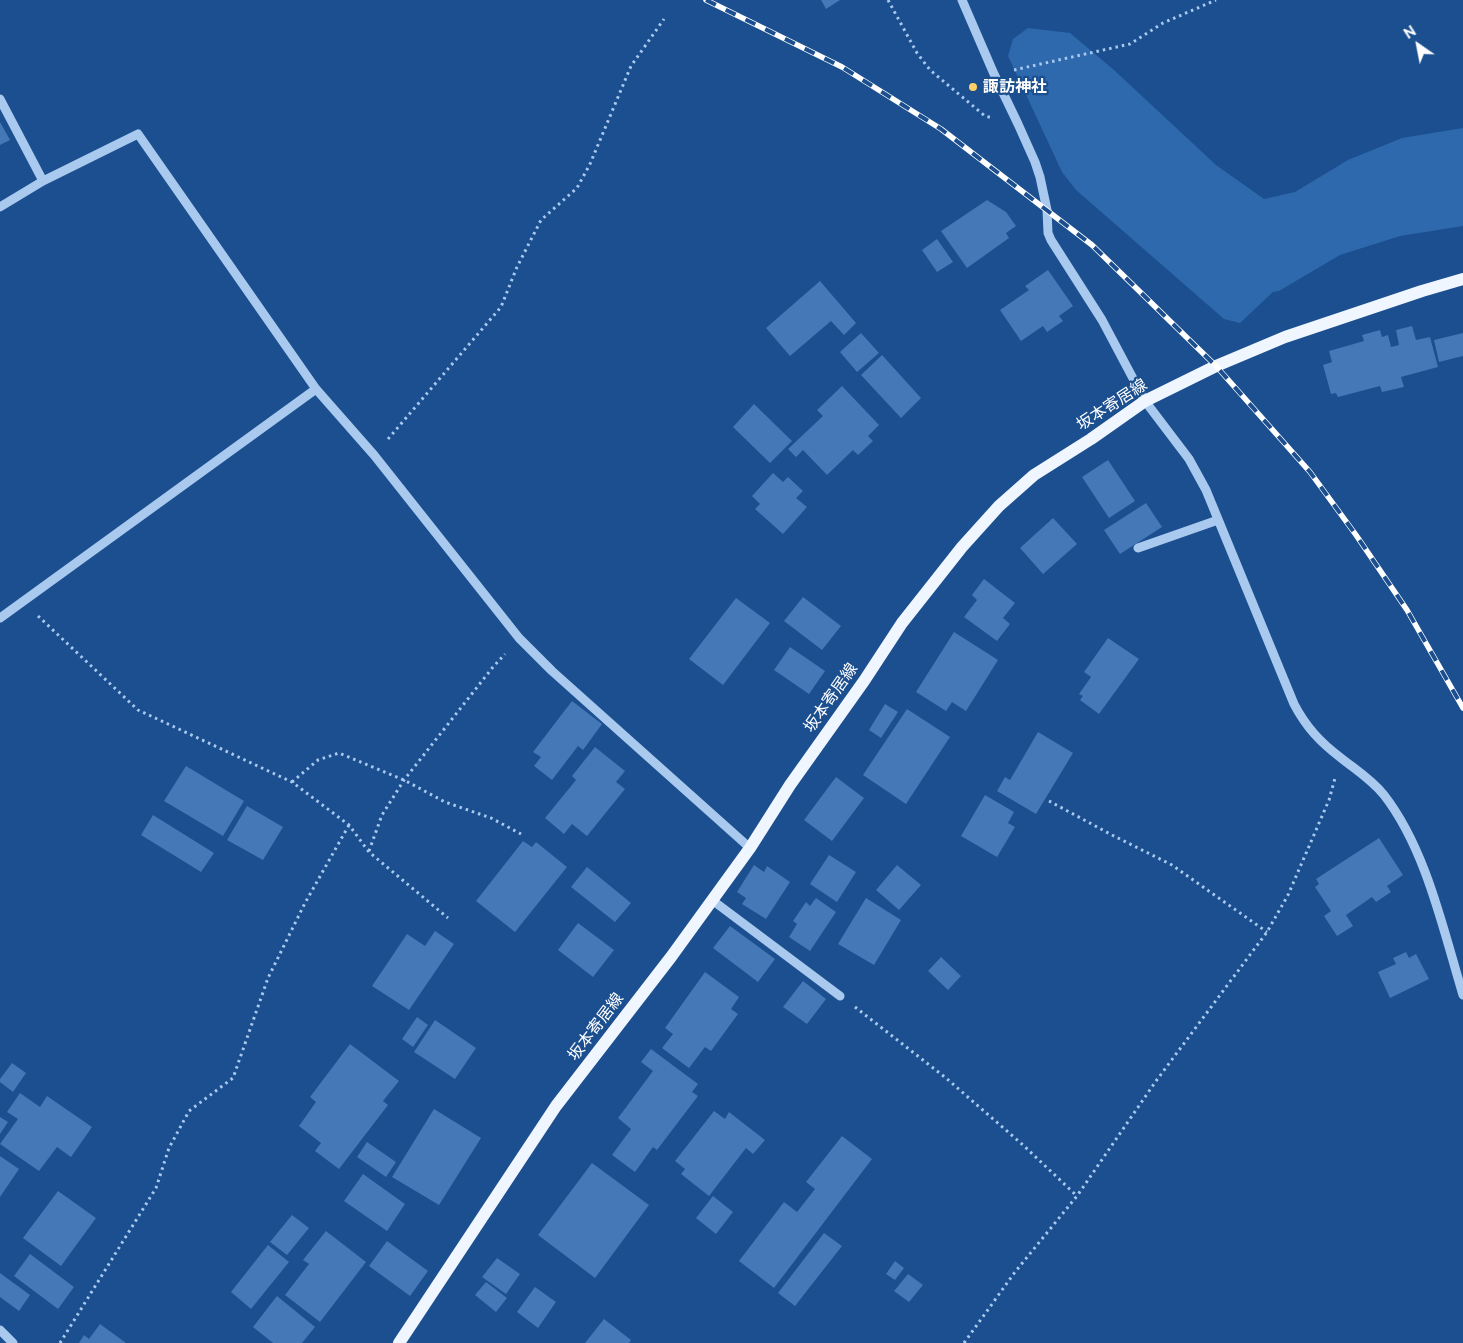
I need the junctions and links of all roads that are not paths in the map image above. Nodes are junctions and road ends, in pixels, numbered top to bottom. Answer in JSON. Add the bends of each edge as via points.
{"nodes":[{"id":1,"x":962,"y":0,"type":"edge"},
{"id":2,"x":0,"y":99,"type":"edge"},
{"id":3,"x":43,"y":181,"type":"junction"},
{"id":4,"x":0,"y":207,"type":"edge"},
{"id":5,"x":1463,"y":279,"type":"edge"},
{"id":6,"x":316,"y":390,"type":"junction"},
{"id":7,"x":1145,"y":401,"type":"junction"},
{"id":8,"x":1218,"y":520,"type":"junction"},
{"id":9,"x":1138,"y":548,"type":"dead end"},
{"id":10,"x":0,"y":618,"type":"edge"},
{"id":11,"x":750,"y":848,"type":"junction"},
{"id":12,"x":712,"y":900,"type":"junction"},
{"id":13,"x":1463,"y":995,"type":"edge"},
{"id":14,"x":840,"y":996,"type":"road end"},
{"id":15,"x":0,"y":1330,"type":"edge"},
{"id":16,"x":13,"y":1343,"type":"edge"},
{"id":17,"x":400,"y":1343,"type":"edge"}],
"edges":[{"from":1,"to":7,"type":"street","via":[[1040,176],[1051,240],[1102,320]]},
{"from":2,"to":3,"type":"street"},
{"from":3,"to":4,"type":"street"},
{"from":3,"to":6,"type":"street","via":[[138,134]]},
{"from":5,"to":7,"type":"main road","name":"坂本寄居線","via":[[1285,337]]},
{"from":6,"to":10,"type":"street"},
{"from":6,"to":11,"type":"street","via":[[374,455],[519,638]]},
{"from":7,"to":8,"type":"street","via":[[1189,459]]},
{"from":7,"to":11,"type":"main road","name":"坂本寄居線","via":[[1034,475],[962,547],[902,623]]},
{"from":8,"to":9,"type":"street"},
{"from":8,"to":13,"type":"street","via":[[1302,720],[1340,758],[1370,779],[1397,812],[1410,836],[1430,884]]},
{"from":11,"to":12,"type":"main road","name":"坂本寄居線"},
{"from":12,"to":14,"type":"street"},
{"from":12,"to":17,"type":"main road","name":"坂本寄居線","via":[[556,1106]]},
{"from":15,"to":16,"type":"street"}]}
